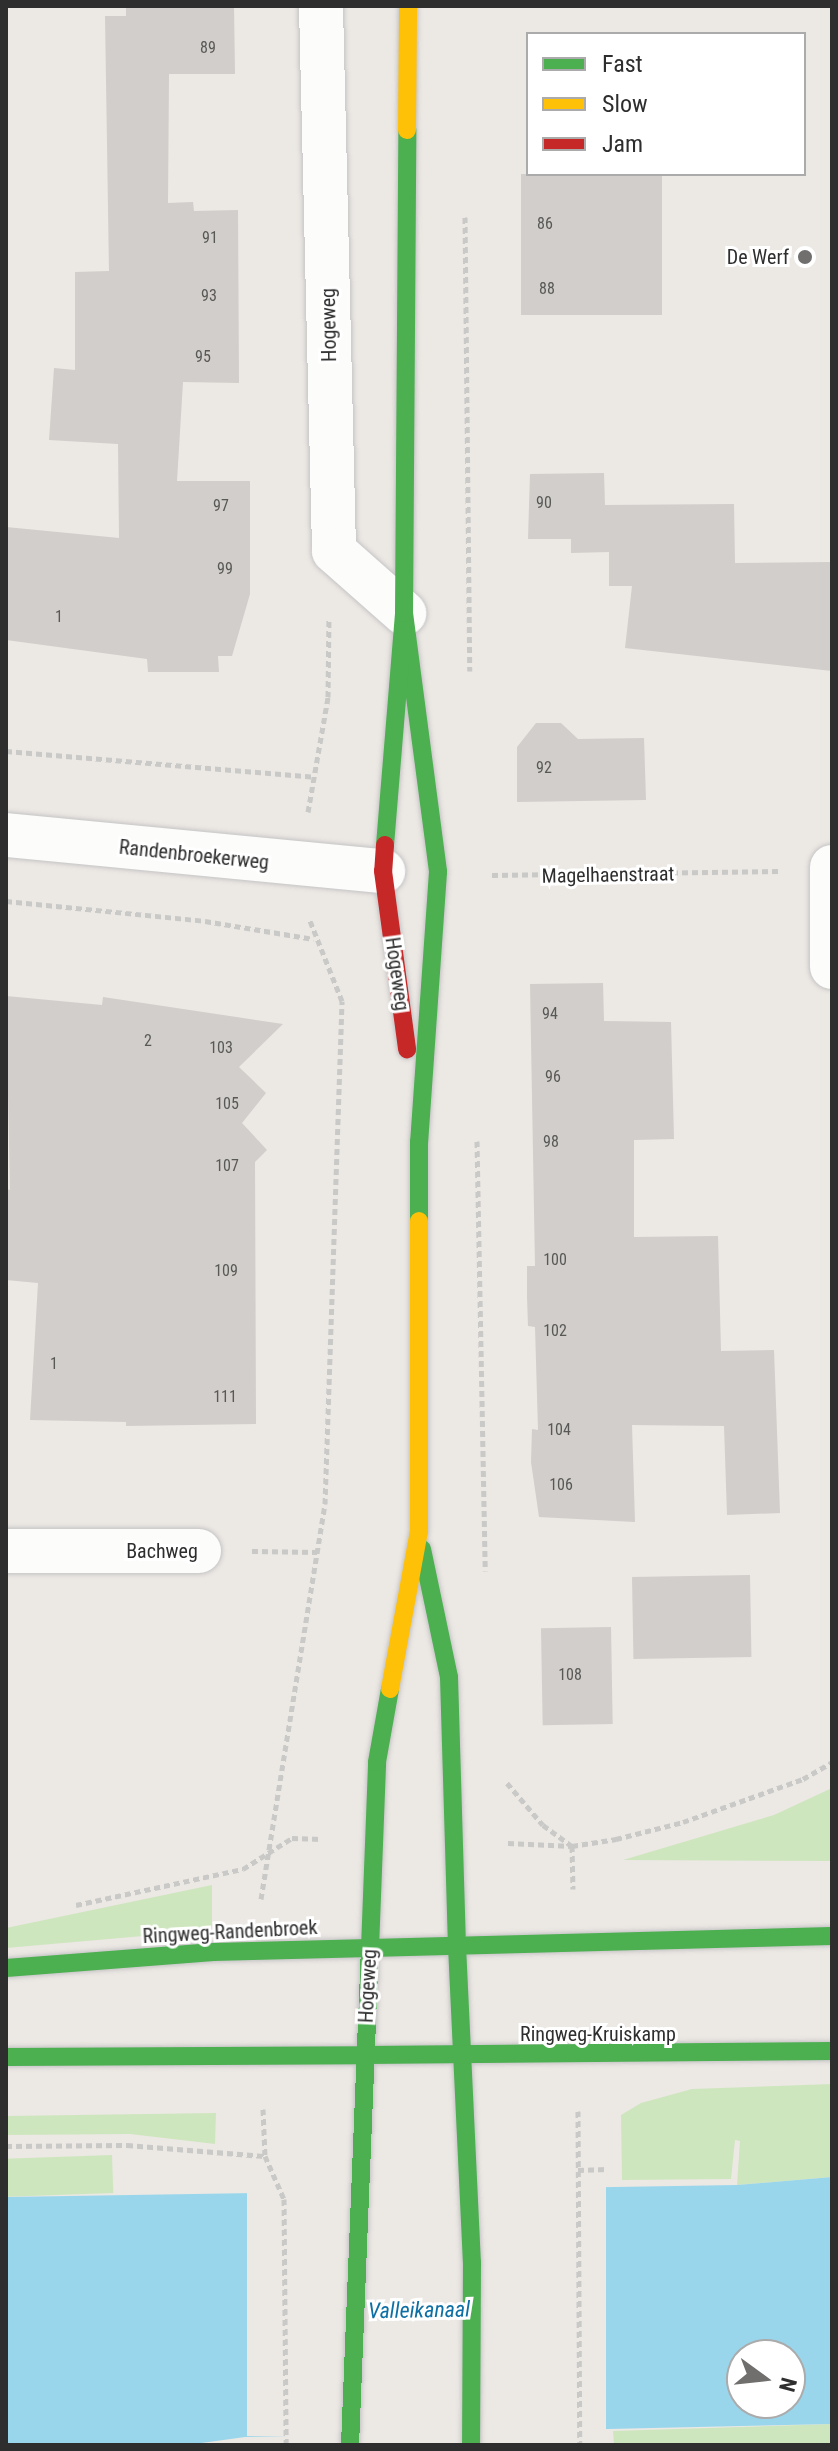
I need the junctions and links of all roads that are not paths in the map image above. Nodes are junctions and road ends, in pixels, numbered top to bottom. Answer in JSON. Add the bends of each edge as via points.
{"nodes":[{"id":1,"x":321,"y":6,"type":"edge"},
{"id":2,"x":408,"y":6,"type":"edge"},
{"id":3,"x":404,"y":613,"type":"junction"},
{"id":4,"x":6,"y":835,"type":"edge"},
{"id":5,"x":831,"y":868,"type":"edge"},
{"id":6,"x":383,"y":871,"type":"junction"},
{"id":7,"x":832,"y":967,"type":"edge"},
{"id":8,"x":419,"y":1142,"type":"junction"},
{"id":9,"x":419,"y":1531,"type":"junction"},
{"id":10,"x":6,"y":1551,"type":"edge"},
{"id":11,"x":199,"y":1551,"type":"road end"},
{"id":12,"x":832,"y":1936,"type":"edge"},
{"id":13,"x":457,"y":1946,"type":"junction"},
{"id":14,"x":370,"y":1948,"type":"junction"},
{"id":15,"x":6,"y":1968,"type":"edge"},
{"id":16,"x":832,"y":2051,"type":"edge"},
{"id":17,"x":364,"y":2055,"type":"junction"},
{"id":18,"x":462,"y":2055,"type":"junction"},
{"id":19,"x":6,"y":2057,"type":"edge"},
{"id":20,"x":350,"y":2444,"type":"edge"},
{"id":21,"x":471,"y":2445,"type":"edge"}],
"edges":[{"from":1,"to":3,"type":"street","name":"Hogeweg","via":[[334,551]]},
{"from":2,"to":3,"type":"main road","name":"Hogeweg"},
{"from":3,"to":6,"type":"main road","name":"Hogeweg"},
{"from":3,"to":8,"type":"main road","name":"Hogeweg","via":[[438,872]]},
{"from":4,"to":6,"type":"street","name":"Randenbroekerweg"},
{"from":5,"to":7,"type":"street"},
{"from":6,"to":8,"type":"main road","name":"Hogeweg"},
{"from":8,"to":9,"type":"main road","name":"Hogeweg"},
{"from":9,"to":13,"type":"main road","name":"Hogeweg","via":[[449,1677]]},
{"from":9,"to":14,"type":"main road","name":"Hogeweg","via":[[377,1762]]},
{"from":10,"to":11,"type":"street","name":"Bachweg"},
{"from":12,"to":13,"type":"main road"},
{"from":13,"to":14,"type":"main road","name":"Ringweg-Randenbroek"},
{"from":13,"to":18,"type":"main road","name":"Hogeweg"},
{"from":14,"to":15,"type":"main road","name":"Ringweg-Randenbroek","via":[[213,1952]]},
{"from":14,"to":17,"type":"main road","name":"Hogeweg"},
{"from":16,"to":18,"type":"main road","name":"Ringweg-Kruiskamp"},
{"from":17,"to":18,"type":"main road","name":"Ringweg-Kruiskamp"},
{"from":17,"to":19,"type":"main road"},
{"from":17,"to":20,"type":"main road","name":"Hogeweg"},
{"from":18,"to":21,"type":"main road","name":"Hogeweg"}]}
